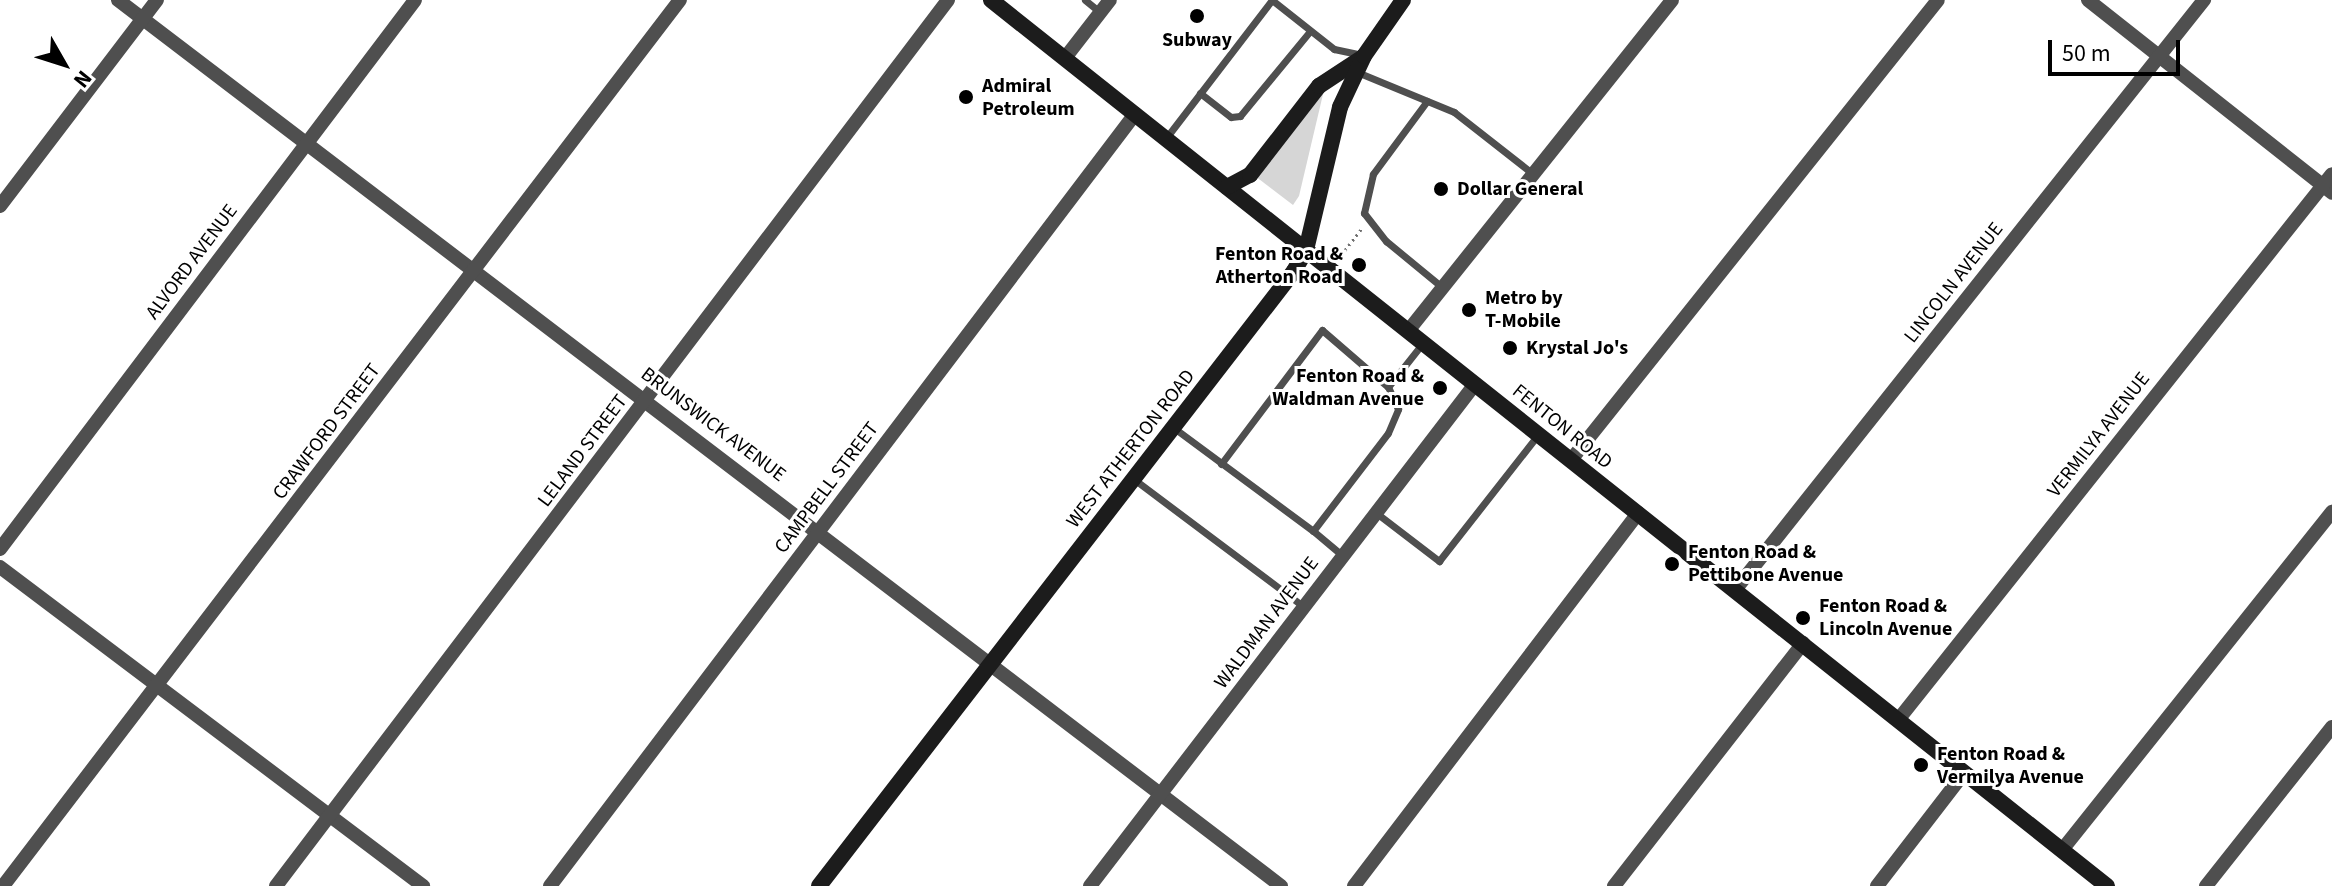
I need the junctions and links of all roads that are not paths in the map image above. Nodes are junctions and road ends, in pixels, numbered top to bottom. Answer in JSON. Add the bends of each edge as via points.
{"nodes":[{"id":1,"x":118,"y":0,"type":"edge"},
{"id":2,"x":157,"y":0,"type":"edge"},
{"id":3,"x":415,"y":0,"type":"edge"},
{"id":4,"x":680,"y":0,"type":"edge"},
{"id":5,"x":948,"y":0,"type":"edge"},
{"id":6,"x":991,"y":0,"type":"edge"},
{"id":7,"x":1085,"y":0,"type":"edge"},
{"id":8,"x":1403,"y":0,"type":"edge"},
{"id":9,"x":1672,"y":0,"type":"edge"},
{"id":10,"x":1938,"y":0,"type":"edge"},
{"id":11,"x":2088,"y":0,"type":"edge"},
{"id":12,"x":2204,"y":0,"type":"edge"},
{"id":13,"x":1105,"y":6,"type":"edge"},
{"id":14,"x":143,"y":19,"type":"junction"},
{"id":15,"x":1310,"y":31,"type":"junction"},
{"id":16,"x":1364,"y":56,"type":"junction"},
{"id":17,"x":2159,"y":57,"type":"junction"},
{"id":18,"x":1065,"y":58,"type":"junction"},
{"id":19,"x":1356,"y":72,"type":"junction"},
{"id":20,"x":1200,"y":93,"type":"junction"},
{"id":21,"x":1427,"y":101,"type":"junction"},
{"id":22,"x":1135,"y":114,"type":"junction"},
{"id":23,"x":1166,"y":138,"type":"junction"},
{"id":24,"x":307,"y":143,"type":"junction"},
{"id":25,"x":1533,"y":174,"type":"junction"},
{"id":26,"x":2329,"y":184,"type":"edge"},
{"id":27,"x":1227,"y":187,"type":"junction"},
{"id":28,"x":0,"y":206,"type":"edge"},
{"id":29,"x":1306,"y":250,"type":"junction"},
{"id":30,"x":474,"y":270,"type":"junction"},
{"id":31,"x":1443,"y":288,"type":"junction"},
{"id":32,"x":1408,"y":331,"type":"junction"},
{"id":33,"x":1423,"y":342,"type":"junction"},
{"id":34,"x":1475,"y":384,"type":"junction"},
{"id":35,"x":1388,"y":387,"type":"junction"},
{"id":36,"x":647,"y":400,"type":"junction"},
{"id":37,"x":1173,"y":427,"type":"junction"},
{"id":38,"x":1538,"y":434,"type":"junction"},
{"id":39,"x":1571,"y":460,"type":"junction"},
{"id":40,"x":1221,"y":464,"type":"junction"},
{"id":41,"x":1133,"y":479,"type":"junction"},
{"id":42,"x":1375,"y":512,"type":"junction"},
{"id":43,"x":2332,"y":512,"type":"edge"},
{"id":44,"x":1638,"y":513,"type":"junction"},
{"id":45,"x":819,"y":531,"type":"junction"},
{"id":46,"x":1313,"y":531,"type":"junction"},
{"id":47,"x":0,"y":549,"type":"edge"},
{"id":48,"x":1343,"y":556,"type":"junction"},
{"id":49,"x":0,"y":567,"type":"edge"},
{"id":50,"x":1735,"y":590,"type":"junction"},
{"id":51,"x":1304,"y":607,"type":"junction"},
{"id":52,"x":1803,"y":643,"type":"junction"},
{"id":53,"x":990,"y":663,"type":"junction"},
{"id":54,"x":158,"y":686,"type":"junction"},
{"id":55,"x":1898,"y":720,"type":"junction"},
{"id":56,"x":2332,"y":727,"type":"edge"},
{"id":57,"x":1964,"y":773,"type":"junction"},
{"id":58,"x":1161,"y":794,"type":"junction"},
{"id":59,"x":330,"y":816,"type":"junction"},
{"id":60,"x":2062,"y":850,"type":"junction"},
{"id":61,"x":2089,"y":880,"type":"edge"},
{"id":62,"x":3,"y":886,"type":"edge"},
{"id":63,"x":276,"y":886,"type":"edge"},
{"id":64,"x":423,"y":886,"type":"edge"},
{"id":65,"x":550,"y":886,"type":"edge"},
{"id":66,"x":819,"y":886,"type":"edge"},
{"id":67,"x":1090,"y":886,"type":"edge"},
{"id":68,"x":1281,"y":886,"type":"edge"},
{"id":69,"x":1354,"y":886,"type":"edge"},
{"id":70,"x":1614,"y":886,"type":"edge"},
{"id":71,"x":1877,"y":886,"type":"edge"},
{"id":72,"x":2107,"y":886,"type":"edge"},
{"id":73,"x":2206,"y":886,"type":"edge"}],
"edges":[{"from":1,"to":14,"type":"street","name":"BRUNSWICK AVENUE"},
{"from":2,"to":14,"type":"street"},
{"from":3,"to":24,"type":"street","name":"ALVORD AVENUE"},
{"from":4,"to":30,"type":"street","name":"CRAWFORD STREET"},
{"from":5,"to":36,"type":"street","name":"LELAND STREET"},
{"from":6,"to":18,"type":"street","name":"FENTON ROAD"},
{"from":7,"to":13,"type":"lane"},
{"from":8,"to":16,"type":"street","name":"WEST ATHERTON ROAD"},
{"from":9,"to":25,"type":"street"},
{"from":10,"to":39,"type":"street"},
{"from":11,"to":17,"type":"street"},
{"from":12,"to":17,"type":"street","name":"LINCOLN AVENUE"},
{"from":13,"to":18,"type":"street"},
{"from":14,"to":24,"type":"street","name":"BRUNSWICK AVENUE"},
{"from":14,"to":28,"type":"street"},
{"from":15,"to":16,"type":"lane","via":[[1334,49]]},
{"from":15,"to":20,"type":"lane","via":[[1240,116],[1231,117]]},
{"from":15,"to":20,"type":"lane","via":[[1272,0]]},
{"from":16,"to":19,"type":"street","name":"WEST ATHERTON ROAD"},
{"from":16,"to":27,"type":"street","via":[[1319,86],[1250,175]]},
{"from":17,"to":26,"type":"street"},
{"from":17,"to":50,"type":"street","name":"LINCOLN AVENUE"},
{"from":18,"to":22,"type":"street","name":"FENTON ROAD"},
{"from":19,"to":21,"type":"lane"},
{"from":19,"to":29,"type":"street","name":"WEST ATHERTON ROAD","via":[[1332,130]]},
{"from":20,"to":23,"type":"lane"},
{"from":21,"to":25,"type":"lane","via":[[1454,112]]},
{"from":21,"to":31,"type":"lane","via":[[1373,174],[1364,197],[1367,222]]},
{"from":22,"to":23,"type":"street","name":"FENTON ROAD"},
{"from":22,"to":45,"type":"street","name":"CAMPBELL STREET"},
{"from":23,"to":27,"type":"street","name":"FENTON ROAD"},
{"from":24,"to":30,"type":"street","name":"BRUNSWICK AVENUE"},
{"from":24,"to":47,"type":"street","name":"ALVORD AVENUE"},
{"from":25,"to":31,"type":"street"},
{"from":26,"to":55,"type":"street","name":"VERMILYA AVENUE"},
{"from":27,"to":29,"type":"street","name":"FENTON ROAD"},
{"from":29,"to":32,"type":"street","name":"FENTON ROAD"},
{"from":29,"to":37,"type":"street","name":"WEST ATHERTON ROAD"},
{"from":30,"to":36,"type":"street","name":"BRUNSWICK AVENUE"},
{"from":30,"to":54,"type":"street","name":"CRAWFORD STREET"},
{"from":31,"to":32,"type":"street"},
{"from":32,"to":33,"type":"street","name":"FENTON ROAD"},
{"from":33,"to":34,"type":"street","name":"FENTON ROAD"},
{"from":33,"to":35,"type":"lane"},
{"from":34,"to":38,"type":"street","name":"FENTON ROAD"},
{"from":34,"to":42,"type":"street","name":"WALDMAN AVENUE"},
{"from":35,"to":40,"type":"lane","via":[[1322,330]]},
{"from":35,"to":46,"type":"lane","via":[[1398,409],[1388,433]]},
{"from":36,"to":45,"type":"street","name":"BRUNSWICK AVENUE"},
{"from":36,"to":59,"type":"street","name":"LELAND STREET"},
{"from":37,"to":40,"type":"lane"},
{"from":37,"to":41,"type":"street","name":"WEST ATHERTON ROAD"},
{"from":38,"to":39,"type":"street","name":"FENTON ROAD"},
{"from":38,"to":42,"type":"lane","via":[[1439,561]]},
{"from":39,"to":44,"type":"street","name":"FENTON ROAD"},
{"from":40,"to":46,"type":"lane"},
{"from":41,"to":51,"type":"lane"},
{"from":41,"to":53,"type":"street","name":"WEST ATHERTON ROAD"},
{"from":42,"to":48,"type":"street","name":"WALDMAN AVENUE"},
{"from":43,"to":60,"type":"street"},
{"from":44,"to":50,"type":"street","name":"FENTON ROAD"},
{"from":44,"to":69,"type":"street"},
{"from":45,"to":53,"type":"street","name":"BRUNSWICK AVENUE"},
{"from":45,"to":65,"type":"street","name":"CAMPBELL STREET"},
{"from":46,"to":48,"type":"lane"},
{"from":48,"to":51,"type":"street","name":"WALDMAN AVENUE"},
{"from":49,"to":54,"type":"street"},
{"from":50,"to":52,"type":"street","name":"FENTON ROAD"},
{"from":51,"to":58,"type":"street","name":"WALDMAN AVENUE"},
{"from":52,"to":55,"type":"street","name":"FENTON ROAD"},
{"from":52,"to":70,"type":"street"},
{"from":53,"to":58,"type":"street","name":"BRUNSWICK AVENUE"},
{"from":53,"to":66,"type":"street","name":"WEST ATHERTON ROAD"},
{"from":54,"to":59,"type":"street"},
{"from":54,"to":62,"type":"street","name":"CRAWFORD STREET"},
{"from":55,"to":57,"type":"street","name":"FENTON ROAD"},
{"from":56,"to":73,"type":"street"},
{"from":57,"to":60,"type":"street","name":"FENTON ROAD"},
{"from":57,"to":71,"type":"street"},
{"from":58,"to":67,"type":"street","name":"WALDMAN AVENUE"},
{"from":58,"to":68,"type":"street","name":"BRUNSWICK AVENUE"},
{"from":59,"to":63,"type":"street","name":"LELAND STREET"},
{"from":59,"to":64,"type":"street"},
{"from":60,"to":61,"type":"street","name":"FENTON ROAD"},
{"from":61,"to":72,"type":"street","name":"FENTON ROAD"}]}
